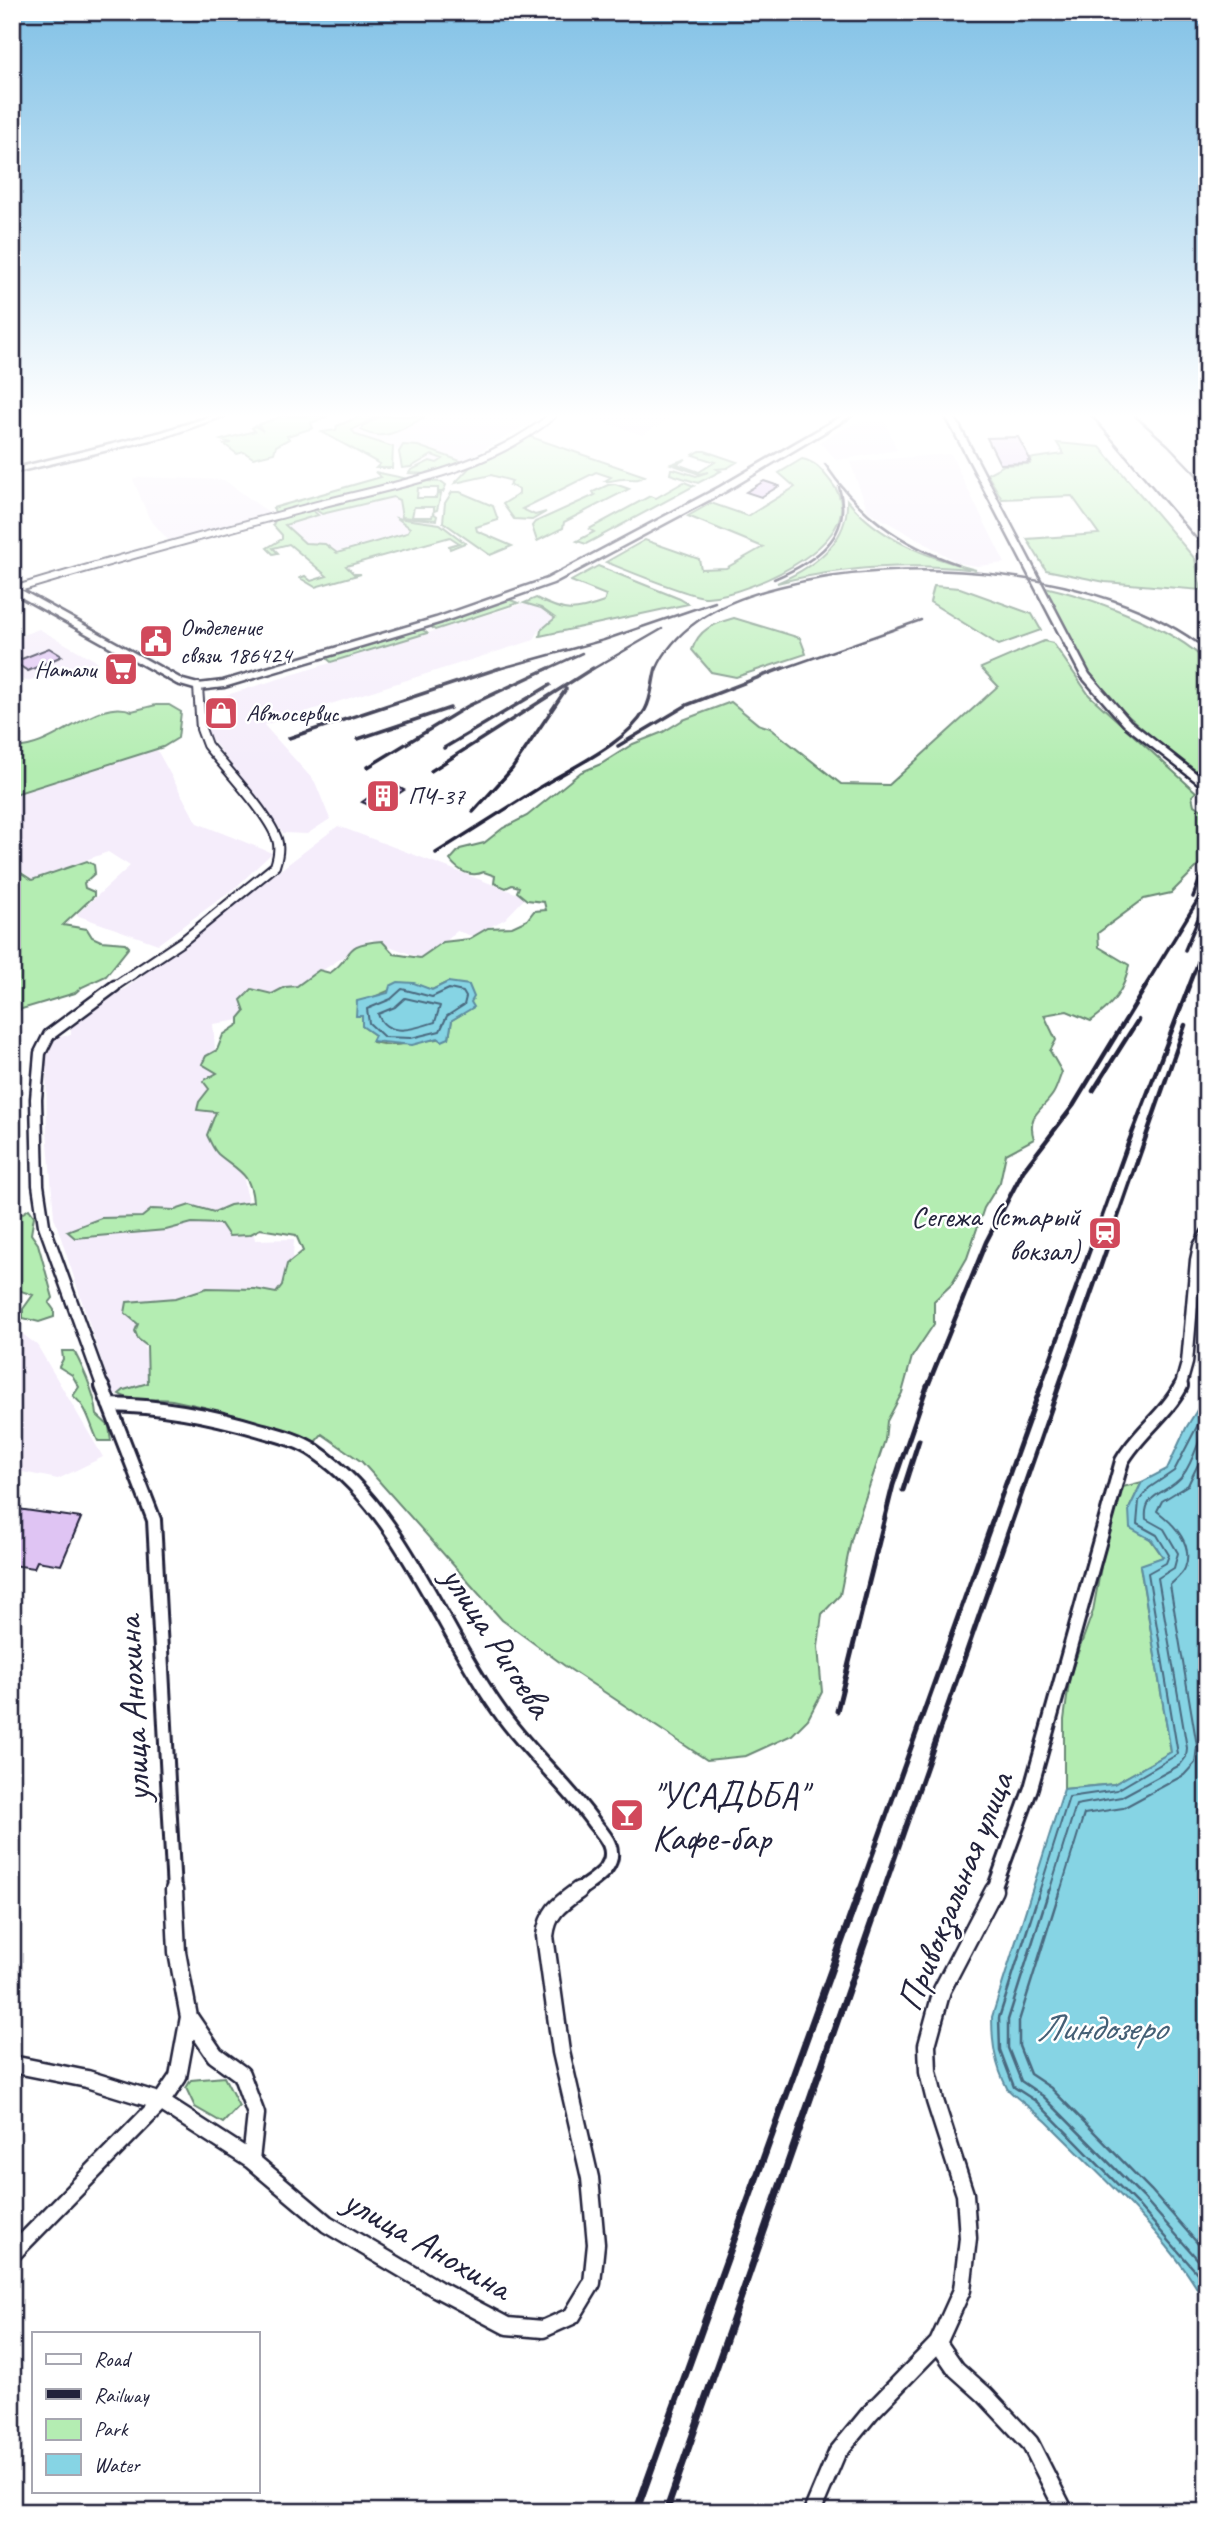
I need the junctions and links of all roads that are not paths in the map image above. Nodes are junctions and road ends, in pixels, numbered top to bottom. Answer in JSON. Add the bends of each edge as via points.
{"nodes":[{"id":1,"x":215,"y":534,"type":"edge"},
{"id":2,"x":640,"y":534,"type":"edge"},
{"id":3,"x":1011,"y":534,"type":"edge"},
{"id":4,"x":23,"y":587,"type":"dead end"},
{"id":5,"x":12,"y":589,"type":"edge"},
{"id":6,"x":198,"y":687,"type":"junction"},
{"id":7,"x":1207,"y":787,"type":"edge"},
{"id":8,"x":1207,"y":1233,"type":"edge"},
{"id":9,"x":109,"y":1405,"type":"junction"},
{"id":10,"x":190,"y":2017,"type":"junction"},
{"id":11,"x":12,"y":2064,"type":"edge"},
{"id":12,"x":160,"y":2102,"type":"junction"},
{"id":13,"x":251,"y":2160,"type":"junction"},
{"id":14,"x":590,"y":2178,"type":"joint"},
{"id":15,"x":12,"y":2254,"type":"edge"},
{"id":16,"x":939,"y":2343,"type":"junction"},
{"id":17,"x":812,"y":2512,"type":"edge"},
{"id":18,"x":1065,"y":2512,"type":"edge"}],
"edges":[{"from":1,"to":4,"type":"street"},
{"from":2,"to":6,"type":"street","via":[[537,587],[299,663]]},
{"from":3,"to":7,"type":"street","via":[[1085,675],[1127,723]]},
{"from":5,"to":6,"type":"street","via":[[180,682]]},
{"from":6,"to":9,"type":"street","name":"улица Анохина","via":[[207,745],[271,826],[279,841],[275,866],[223,911],[49,1035],[40,1053],[37,1077],[38,1185],[44,1225]]},
{"from":8,"to":16,"type":"street","name":"Привокзальная улица","via":[[1192,1271],[1195,1288],[1184,1377],[1177,1395],[1135,1438],[1122,1461],[1017,1831],[996,1887],[955,1961],[933,2018],[928,2072],[965,2194],[968,2238],[962,2290]]},
{"from":9,"to":10,"type":"street","name":"улица Анохина","via":[[154,1520],[177,1952]]},
{"from":9,"to":14,"type":"street","name":"улица Ригоева","via":[[212,1416],[287,1437],[335,1467],[360,1491],[394,1537],[498,1710],[610,1844],[607,1870],[555,1907],[545,1936],[561,2052]]},
{"from":10,"to":12,"type":"street","name":"улица Анохина","via":[[178,2077]]},
{"from":10,"to":13,"type":"street","name":"улица Анохина","via":[[215,2055],[241,2074],[256,2114]]},
{"from":11,"to":12,"type":"street","name":"улица Анохина","via":[[49,2069]]},
{"from":12,"to":13,"type":"street","name":"улица Анохина"},
{"from":12,"to":15,"type":"street"},
{"from":13,"to":14,"type":"street","name":"улица Анохина","via":[[327,2224],[437,2289],[507,2326],[543,2329],[572,2316],[592,2283],[596,2244]]},
{"from":16,"to":17,"type":"street","name":"Привокзальная улица","via":[[837,2453]]},
{"from":16,"to":18,"type":"street","via":[[956,2369],[1030,2443]]}]}
